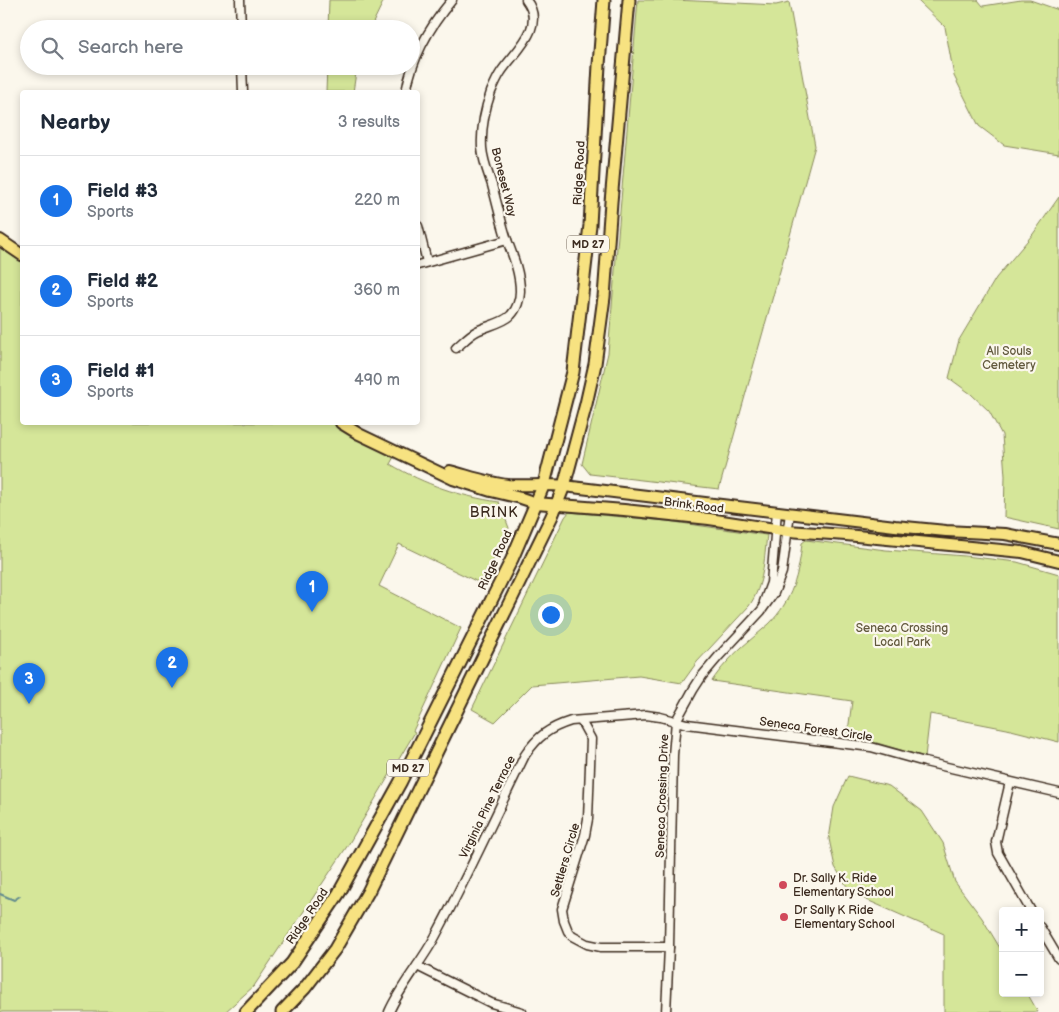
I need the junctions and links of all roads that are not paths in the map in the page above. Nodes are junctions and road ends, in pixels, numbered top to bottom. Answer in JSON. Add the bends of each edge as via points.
{"nodes":[{"id":1,"x":240,"y":0,"type":"edge"},
{"id":2,"x":452,"y":0,"type":"edge"},
{"id":3,"x":526,"y":0,"type":"edge"},
{"id":4,"x":604,"y":0,"type":"edge"},
{"id":5,"x":629,"y":0,"type":"edge"},
{"id":6,"x":241,"y":20,"type":"edge"},
{"id":7,"x":420,"y":50,"type":"edge"},
{"id":8,"x":242,"y":75,"type":"edge"},
{"id":9,"x":411,"y":75,"type":"edge"},
{"id":10,"x":243,"y":90,"type":"edge"},
{"id":11,"x":407,"y":90,"type":"edge"},
{"id":12,"x":420,"y":234,"type":"edge"},
{"id":13,"x":0,"y":240,"type":"edge"},
{"id":14,"x":507,"y":240,"type":"junction"},
{"id":15,"x":20,"y":254,"type":"edge"},
{"id":16,"x":427,"y":262,"type":"junction"},
{"id":17,"x":420,"y":264,"type":"edge"},
{"id":18,"x":456,"y":348,"type":"dead end"},
{"id":19,"x":344,"y":425,"type":"edge"},
{"id":20,"x":347,"y":425,"type":"edge"},
{"id":21,"x":544,"y":484,"type":"junction"},
{"id":22,"x":564,"y":486,"type":"junction"},
{"id":23,"x":536,"y":503,"type":"junction"},
{"id":24,"x":556,"y":505,"type":"junction"},
{"id":25,"x":777,"y":511,"type":"junction"},
{"id":26,"x":790,"y":513,"type":"junction"},
{"id":27,"x":776,"y":530,"type":"junction"},
{"id":28,"x":788,"y":531,"type":"junction"},
{"id":29,"x":1059,"y":544,"type":"edge"},
{"id":30,"x":1059,"y":560,"type":"edge"},
{"id":31,"x":761,"y":611,"type":"junction"},
{"id":32,"x":581,"y":721,"type":"junction"},
{"id":33,"x":676,"y":721,"type":"junction"},
{"id":34,"x":1010,"y":782,"type":"junction"},
{"id":35,"x":1059,"y":793,"type":"edge"},
{"id":36,"x":1029,"y":907,"type":"edge"},
{"id":37,"x":1044,"y":932,"type":"edge"},
{"id":38,"x":1056,"y":945,"type":"edge"},
{"id":39,"x":669,"y":947,"type":"junction"},
{"id":40,"x":1059,"y":959,"type":"edge"},
{"id":41,"x":417,"y":966,"type":"junction"},
{"id":42,"x":246,"y":1012,"type":"edge"},
{"id":43,"x":282,"y":1012,"type":"edge"},
{"id":44,"x":389,"y":1012,"type":"edge"},
{"id":45,"x":522,"y":1012,"type":"edge"},
{"id":46,"x":666,"y":1012,"type":"edge"}],
"edges":[{"from":1,"to":6,"type":"street"},
{"from":2,"to":7,"type":"street","via":[[426,36]]},
{"from":3,"to":14,"type":"street","name":"Boneset Way","via":[[532,14],[531,32],[495,82],[483,130],[482,148]]},
{"from":4,"to":21,"type":"highway","name":"Ridge Road","number":"MD 27","via":[[590,225],[573,372]]},
{"from":5,"to":22,"type":"highway","number":"MD 27","via":[[597,354]]},
{"from":8,"to":10,"type":"street"},
{"from":9,"to":11,"type":"street"},
{"from":12,"to":16,"type":"street"},
{"from":13,"to":15,"type":"main road"},
{"from":14,"to":16,"type":"street"},
{"from":14,"to":18,"type":"street","name":"Boneset Way","via":[[520,278],[520,301],[510,316],[477,331]]},
{"from":16,"to":17,"type":"street"},
{"from":19,"to":23,"type":"main road","name":"Brink Road","via":[[453,479]]},
{"from":20,"to":21,"type":"main road","name":"Brink Road","via":[[450,471],[508,485]]},
{"from":21,"to":22,"type":"main road","name":"Brink Road"},
{"from":21,"to":23,"type":"highway","name":"Ridge Road","number":"MD 27"},
{"from":22,"to":24,"type":"highway","number":"MD 27"},
{"from":22,"to":25,"type":"main road","name":"Brink Road"},
{"from":23,"to":24,"type":"main road","name":"Brink Road"},
{"from":23,"to":42,"type":"highway","name":"Ridge Road","number":"MD 27","via":[[512,559],[401,781],[339,893],[292,963]]},
{"from":24,"to":27,"type":"main road","name":"Brink Road","via":[[690,517]]},
{"from":24,"to":43,"type":"highway","number":"MD 27","via":[[368,892],[335,949]]},
{"from":25,"to":26,"type":"main road","name":"Brink Road"},
{"from":25,"to":27,"type":"street","name":"Seneca Crossing Drive"},
{"from":26,"to":28,"type":"street","name":"Seneca Crossing Drive"},
{"from":26,"to":29,"type":"main road","name":"Brink Road","via":[[904,527],[1005,534]]},
{"from":27,"to":28,"type":"main road","name":"Brink Road"},
{"from":27,"to":31,"type":"street","name":"Seneca Crossing Drive","via":[[771,583]]},
{"from":28,"to":30,"type":"main road","name":"Brink Road","via":[[1022,552]]},
{"from":28,"to":31,"type":"street","name":"Seneca Crossing Drive","via":[[782,572],[774,593]]},
{"from":31,"to":33,"type":"street","name":"Seneca Crossing Drive","via":[[702,676]]},
{"from":32,"to":33,"type":"street","name":"Virginia Pine Terrace","via":[[646,715]]},
{"from":32,"to":39,"type":"street","name":"Settlers Circle","via":[[591,739],[588,819],[562,909],[568,932],[587,944],[601,947]]},
{"from":32,"to":41,"type":"street","name":"Virginia Pine Terrace","via":[[553,728],[531,746],[447,916]]},
{"from":33,"to":34,"type":"street","name":"Seneca Forest Circle","via":[[871,747]]},
{"from":33,"to":39,"type":"street","name":"Seneca Crossing Drive"},
{"from":34,"to":35,"type":"street","name":"Seneca Forest Circle"},
{"from":34,"to":36,"type":"street","via":[[996,842],[998,853]]},
{"from":37,"to":38,"type":"street"},
{"from":38,"to":40,"type":"street"},
{"from":39,"to":46,"type":"street","name":"Seneca Crossing Drive"},
{"from":41,"to":44,"type":"street","name":"Virginia Pine Terrace"},
{"from":41,"to":45,"type":"street","via":[[491,1003]]}]}
